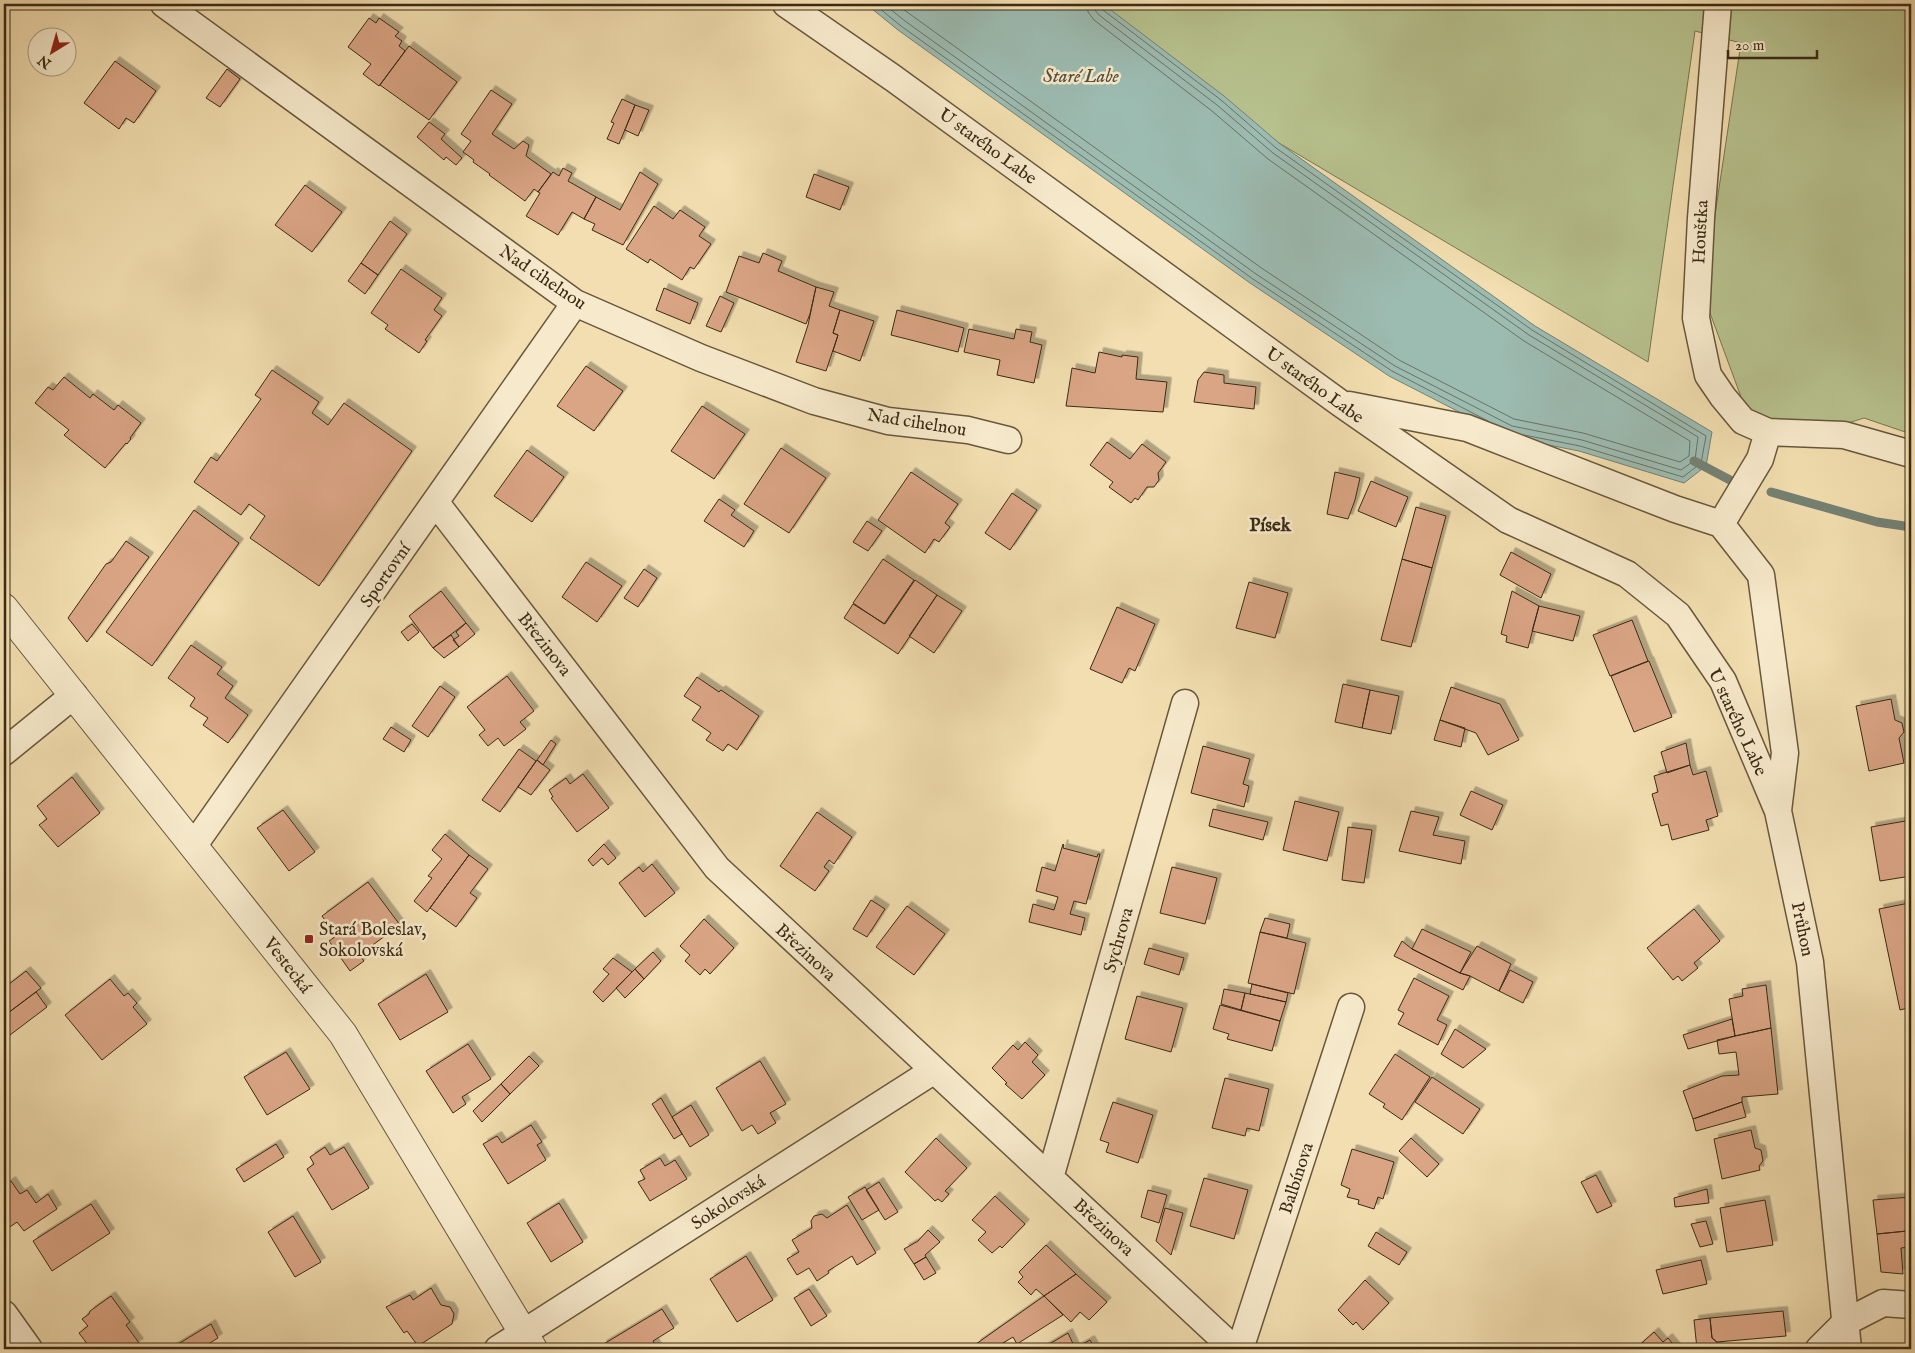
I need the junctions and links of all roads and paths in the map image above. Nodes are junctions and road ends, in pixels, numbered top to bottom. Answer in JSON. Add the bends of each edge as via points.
{"nodes":[{"id":1,"x":164,"y":4,"type":"edge"},
{"id":2,"x":786,"y":4,"type":"edge"},
{"id":3,"x":1718,"y":4,"type":"edge"},
{"id":4,"x":576,"y":303,"type":"junction"},
{"id":5,"x":1340,"y":403,"type":"junction"},
{"id":6,"x":1768,"y":432,"type":"junction"},
{"id":7,"x":1008,"y":440,"type":"dead end"},
{"id":8,"x":1911,"y":454,"type":"edge"},
{"id":9,"x":436,"y":503,"type":"junction"},
{"id":10,"x":1721,"y":524,"type":"junction"},
{"id":11,"x":4,"y":608,"type":"edge"},
{"id":12,"x":74,"y":695,"type":"junction"},
{"id":13,"x":1185,"y":703,"type":"dead end"},
{"id":14,"x":4,"y":752,"type":"edge"},
{"id":15,"x":1778,"y":811,"type":"junction"},
{"id":16,"x":194,"y":845,"type":"junction"},
{"id":17,"x":1351,"y":1007,"type":"dead end"},
{"id":18,"x":933,"y":1071,"type":"junction"},
{"id":19,"x":1050,"y":1178,"type":"junction"},
{"id":20,"x":1911,"y":1305,"type":"edge"},
{"id":21,"x":4,"y":1314,"type":"edge"},
{"id":22,"x":1846,"y":1322,"type":"junction"},
{"id":23,"x":529,"y":1341,"type":"edge"},
{"id":24,"x":29,"y":1349,"type":"edge"},
{"id":25,"x":498,"y":1349,"type":"edge"},
{"id":26,"x":1234,"y":1349,"type":"edge"},
{"id":27,"x":1240,"y":1349,"type":"edge"},
{"id":28,"x":1819,"y":1349,"type":"edge"},
{"id":29,"x":1848,"y":1349,"type":"edge"}],
"edges":[{"from":1,"to":4,"type":"street","name":"Nad cihelnou"},
{"from":2,"to":5,"type":"street","name":"U starého Labe","via":[[901,83]]},
{"from":3,"to":6,"type":"street","name":"Houštka","via":[[1696,318],[1708,375],[1743,421]]},
{"from":4,"to":7,"type":"street","name":"Nad cihelnou","via":[[701,358],[814,401],[888,421],[968,430]]},
{"from":4,"to":9,"type":"street","name":"Sportovní"},
{"from":5,"to":10,"type":"street","via":[[1467,428]]},
{"from":5,"to":15,"type":"street","name":"U starého Labe","via":[[1508,520],[1627,574],[1678,615],[1723,681]]},
{"from":6,"to":8,"type":"street","via":[[1844,435]]},
{"from":6,"to":10,"type":"street","via":[[1760,459]]},
{"from":9,"to":16,"type":"street","name":"Sportovní"},
{"from":9,"to":18,"type":"street","name":"Březinova","via":[[717,868]]},
{"from":10,"to":15,"type":"street","name":"Průhon","via":[[1761,574],[1785,753]]},
{"from":11,"to":12,"type":"street","name":"Vestecká"},
{"from":12,"to":14,"type":"street"},
{"from":12,"to":16,"type":"street","name":"Vestecká"},
{"from":13,"to":19,"type":"street","name":"Sychrova"},
{"from":15,"to":22,"type":"street","name":"Průhon","via":[[1810,962]]},
{"from":16,"to":23,"type":"street","name":"Vestecká","via":[[343,1034]]},
{"from":17,"to":27,"type":"street","name":"Balbínova"},
{"from":18,"to":19,"type":"street","name":"Březinova"},
{"from":18,"to":23,"type":"street","name":"Sokolovská"},
{"from":19,"to":26,"type":"street","name":"Březinova"},
{"from":20,"to":22,"type":"street","via":[[1883,1304]]},
{"from":21,"to":24,"type":"street"},
{"from":22,"to":28,"type":"street"},
{"from":22,"to":29,"type":"street","name":"Průhon"},
{"from":23,"to":25,"type":"street","name":"Sokolovská"}]}
